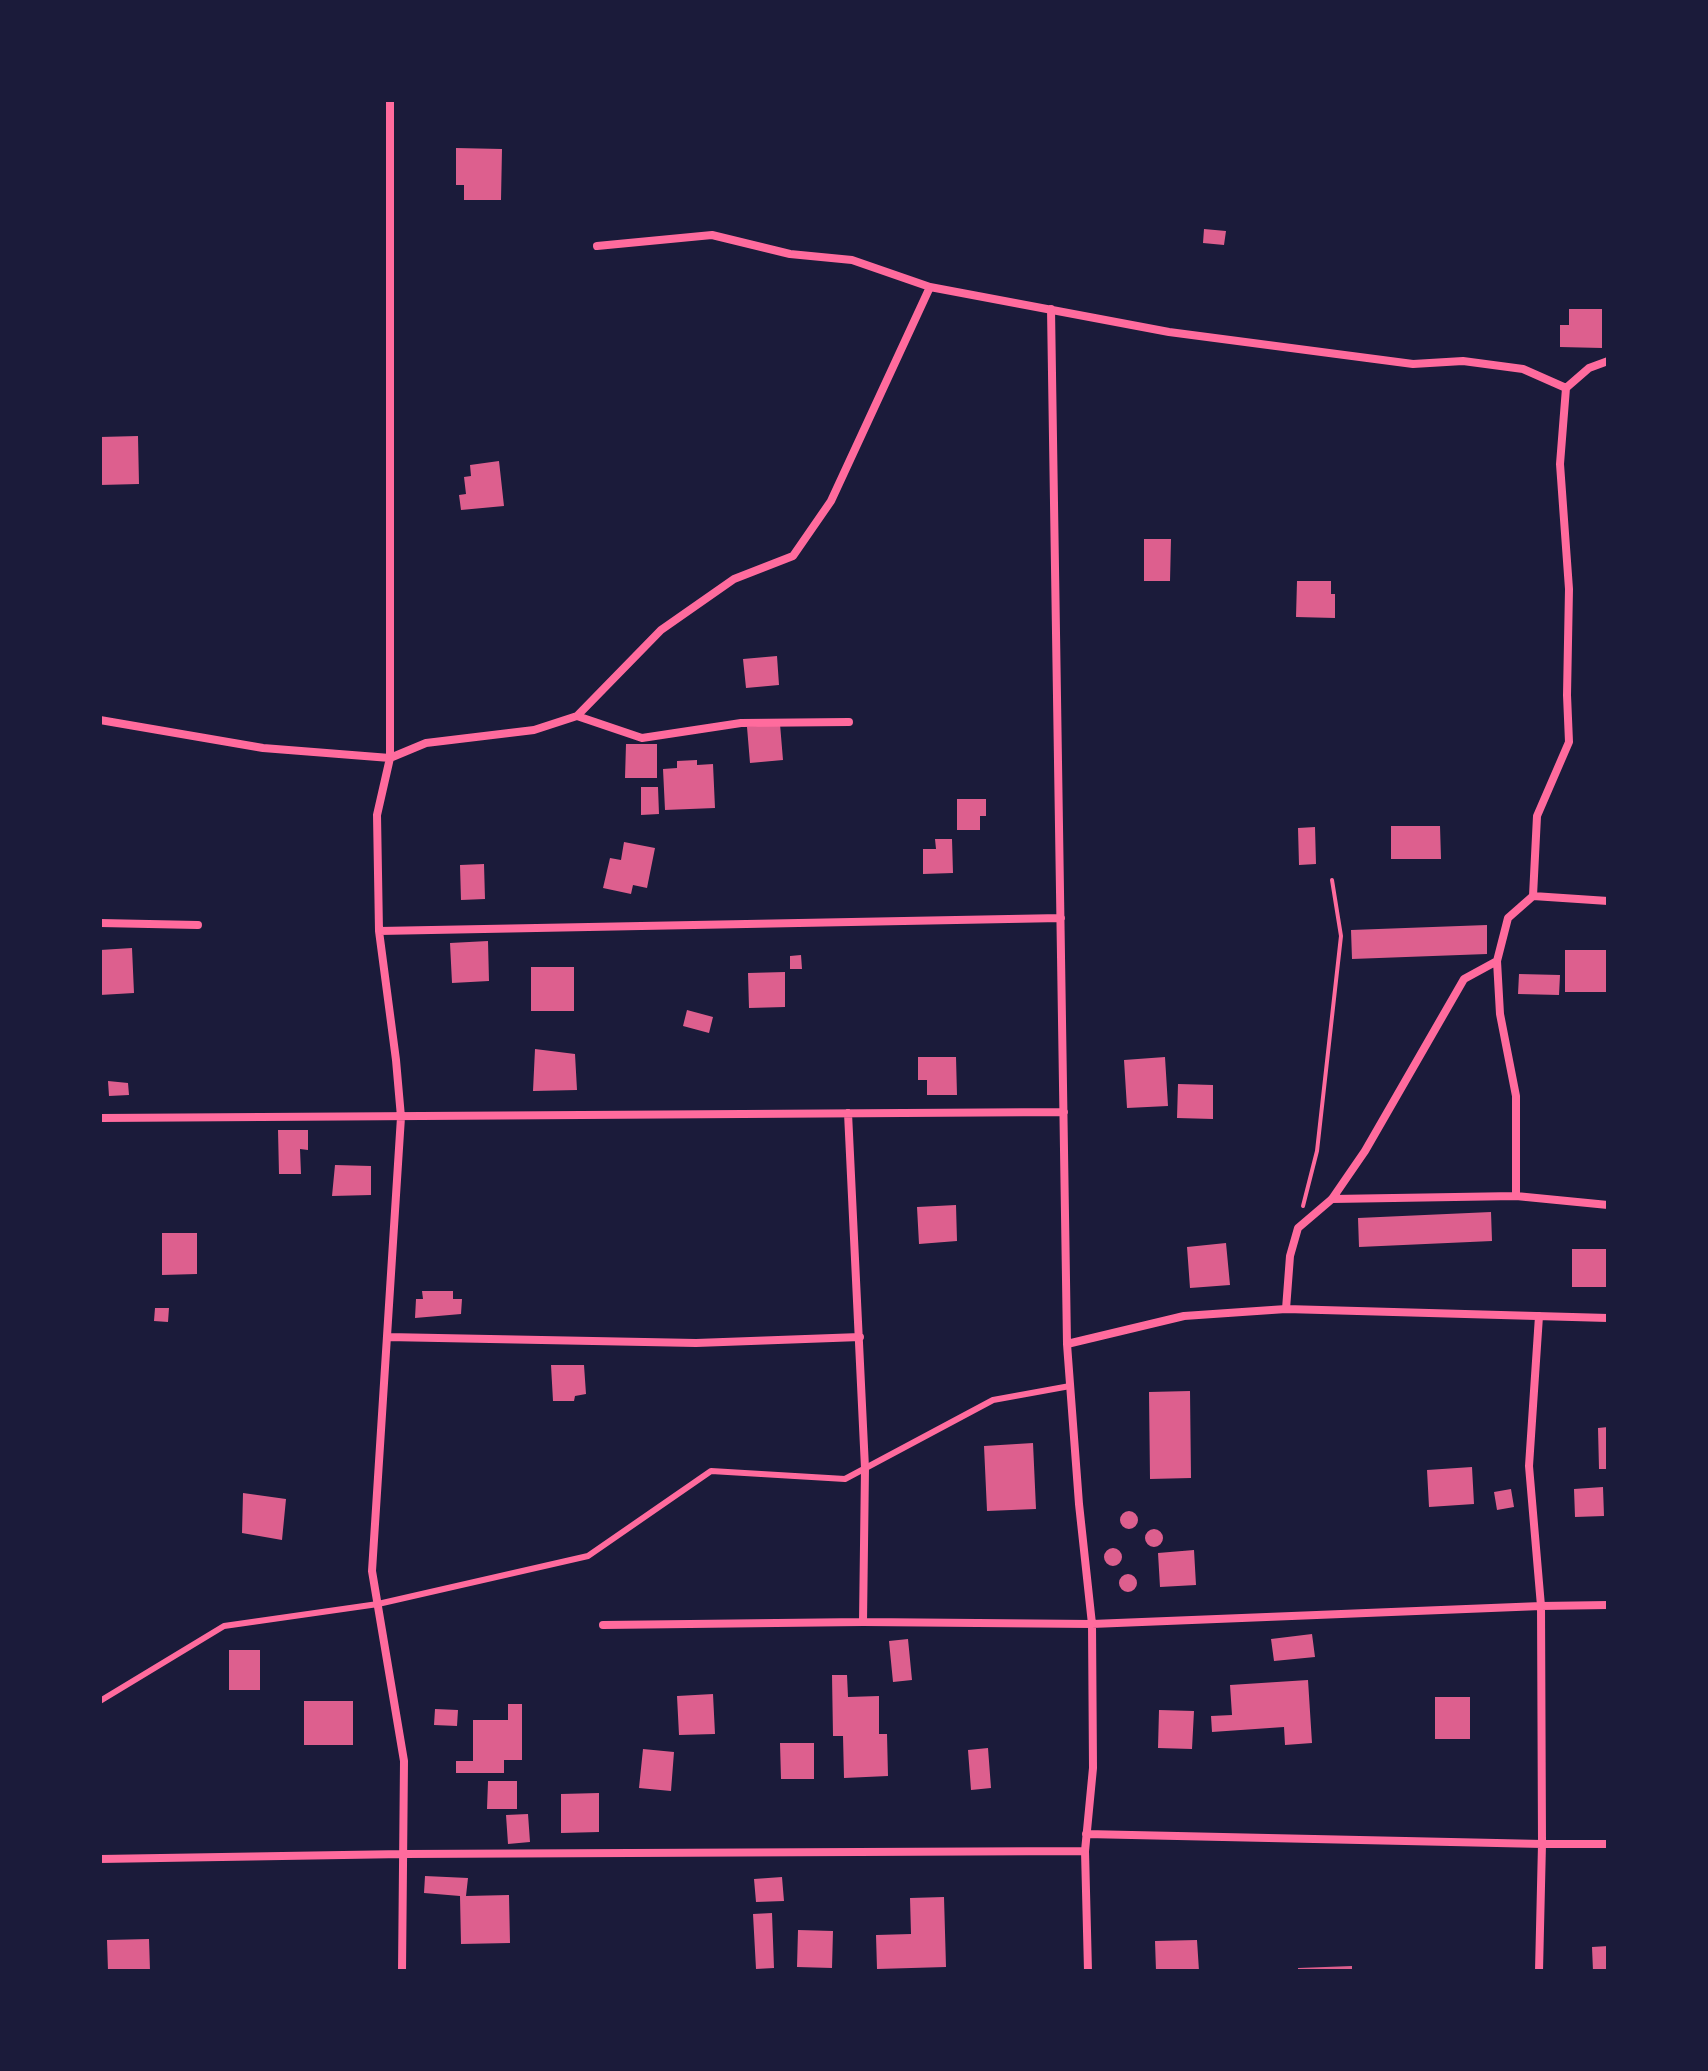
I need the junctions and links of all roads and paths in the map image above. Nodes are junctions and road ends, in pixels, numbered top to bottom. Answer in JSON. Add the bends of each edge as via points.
{"nodes":[{"id":1,"x":390,"y":100,"type":"edge"},
{"id":2,"x":597,"y":246,"type":"dead end"},
{"id":3,"x":930,"y":287,"type":"junction"},
{"id":4,"x":1051,"y":309,"type":"junction"},
{"id":5,"x":1608,"y":361,"type":"edge"},
{"id":6,"x":1566,"y":388,"type":"junction"},
{"id":7,"x":577,"y":716,"type":"junction"},
{"id":8,"x":100,"y":720,"type":"edge"},
{"id":9,"x":849,"y":722,"type":"dead end"},
{"id":10,"x":390,"y":758,"type":"junction"},
{"id":11,"x":1332,"y":880,"type":"dead end"},
{"id":12,"x":1533,"y":896,"type":"junction"},
{"id":13,"x":1608,"y":901,"type":"edge"},
{"id":14,"x":1061,"y":918,"type":"junction"},
{"id":15,"x":100,"y":923,"type":"edge"},
{"id":16,"x":198,"y":925,"type":"dead end"},
{"id":17,"x":379,"y":931,"type":"junction"},
{"id":18,"x":1497,"y":961,"type":"junction"},
{"id":19,"x":1064,"y":1112,"type":"junction"},
{"id":20,"x":848,"y":1113,"type":"junction"},
{"id":21,"x":401,"y":1117,"type":"junction"},
{"id":22,"x":100,"y":1118,"type":"edge"},
{"id":23,"x":1516,"y":1196,"type":"junction"},
{"id":24,"x":1332,"y":1199,"type":"junction"},
{"id":25,"x":1608,"y":1205,"type":"edge"},
{"id":26,"x":1298,"y":1228,"type":"junction"},
{"id":27,"x":1286,"y":1309,"type":"junction"},
{"id":28,"x":1539,"y":1316,"type":"junction"},
{"id":29,"x":1608,"y":1318,"type":"edge"},
{"id":30,"x":387,"y":1337,"type":"junction"},
{"id":31,"x":860,"y":1337,"type":"junction"},
{"id":32,"x":1067,"y":1344,"type":"junction"},
{"id":33,"x":1070,"y":1386,"type":"junction"},
{"id":34,"x":865,"y":1468,"type":"junction"},
{"id":35,"x":1608,"y":1598,"type":"edge"},
{"id":36,"x":378,"y":1604,"type":"junction"},
{"id":37,"x":1598,"y":1605,"type":"junction"},
{"id":38,"x":1608,"y":1605,"type":"edge"},
{"id":39,"x":1541,"y":1606,"type":"junction"},
{"id":40,"x":863,"y":1622,"type":"junction"},
{"id":41,"x":1092,"y":1624,"type":"junction"},
{"id":42,"x":603,"y":1625,"type":"dead end"},
{"id":43,"x":100,"y":1701,"type":"edge"},
{"id":44,"x":1086,"y":1834,"type":"junction"},
{"id":45,"x":1542,"y":1844,"type":"junction"},
{"id":46,"x":1608,"y":1844,"type":"edge"},
{"id":47,"x":1085,"y":1851,"type":"junction"},
{"id":48,"x":404,"y":1854,"type":"junction"},
{"id":49,"x":100,"y":1859,"type":"edge"},
{"id":50,"x":402,"y":1971,"type":"edge"},
{"id":51,"x":1088,"y":1971,"type":"edge"},
{"id":52,"x":1539,"y":1971,"type":"edge"}],
"edges":[{"from":1,"to":10,"type":"street"},
{"from":2,"to":3,"type":"street","via":[[712,235],[790,254],[852,260]]},
{"from":3,"to":4,"type":"street"},
{"from":3,"to":7,"type":"street","via":[[831,501],[793,556],[734,579],[661,630]]},
{"from":4,"to":6,"type":"street","via":[[1169,332],[1413,364],[1463,361],[1523,369]]},
{"from":4,"to":14,"type":"street"},
{"from":5,"to":6,"type":"street","via":[[1589,368]]},
{"from":6,"to":12,"type":"street","via":[[1560,464],[1569,589],[1569,742],[1537,816]]},
{"from":7,"to":9,"type":"street","via":[[642,738],[741,723]]},
{"from":7,"to":10,"type":"street","via":[[534,730],[426,743]]},
{"from":8,"to":10,"type":"street","via":[[263,748]]},
{"from":10,"to":17,"type":"street","via":[[377,815]]},
{"from":11,"to":26,"type":"path","via":[[1341,936],[1317,1151]]},
{"from":12,"to":13,"type":"street"},
{"from":12,"to":18,"type":"street","via":[[1508,918]]},
{"from":14,"to":17,"type":"street"},
{"from":14,"to":19,"type":"street"},
{"from":15,"to":16,"type":"street"},
{"from":17,"to":21,"type":"street"},
{"from":18,"to":23,"type":"street","via":[[1500,1014],[1516,1096]]},
{"from":18,"to":24,"type":"street","via":[[1464,979]]},
{"from":19,"to":20,"type":"street"},
{"from":19,"to":32,"type":"street"},
{"from":20,"to":21,"type":"street"},
{"from":20,"to":31,"type":"street"},
{"from":21,"to":22,"type":"street"},
{"from":21,"to":30,"type":"street"},
{"from":23,"to":24,"type":"street"},
{"from":23,"to":25,"type":"street"},
{"from":24,"to":26,"type":"street"},
{"from":26,"to":27,"type":"street"},
{"from":27,"to":28,"type":"street"},
{"from":27,"to":32,"type":"street","via":[[1184,1316]]},
{"from":28,"to":29,"type":"street"},
{"from":28,"to":39,"type":"street","via":[[1529,1466]]},
{"from":30,"to":31,"type":"street","via":[[696,1343]]},
{"from":30,"to":36,"type":"street","via":[[372,1571]]},
{"from":31,"to":34,"type":"street"},
{"from":32,"to":33,"type":"street"},
{"from":33,"to":34,"type":"lane","via":[[993,1400]]},
{"from":33,"to":41,"type":"street"},
{"from":34,"to":36,"type":"lane","via":[[845,1479],[711,1471],[588,1556]]},
{"from":34,"to":40,"type":"street"},
{"from":35,"to":37,"type":"street"},
{"from":36,"to":43,"type":"lane","via":[[224,1626]]},
{"from":36,"to":48,"type":"street","via":[[404,1761]]},
{"from":37,"to":38,"type":"street"},
{"from":37,"to":39,"type":"street"},
{"from":39,"to":41,"type":"street"},
{"from":39,"to":45,"type":"street"},
{"from":40,"to":41,"type":"street"},
{"from":40,"to":42,"type":"street"},
{"from":41,"to":44,"type":"street","via":[[1093,1768]]},
{"from":44,"to":45,"type":"street"},
{"from":44,"to":47,"type":"street"},
{"from":45,"to":46,"type":"street"},
{"from":45,"to":52,"type":"street"},
{"from":47,"to":48,"type":"street"},
{"from":47,"to":51,"type":"street"},
{"from":48,"to":49,"type":"street"},
{"from":48,"to":50,"type":"street"}]}
